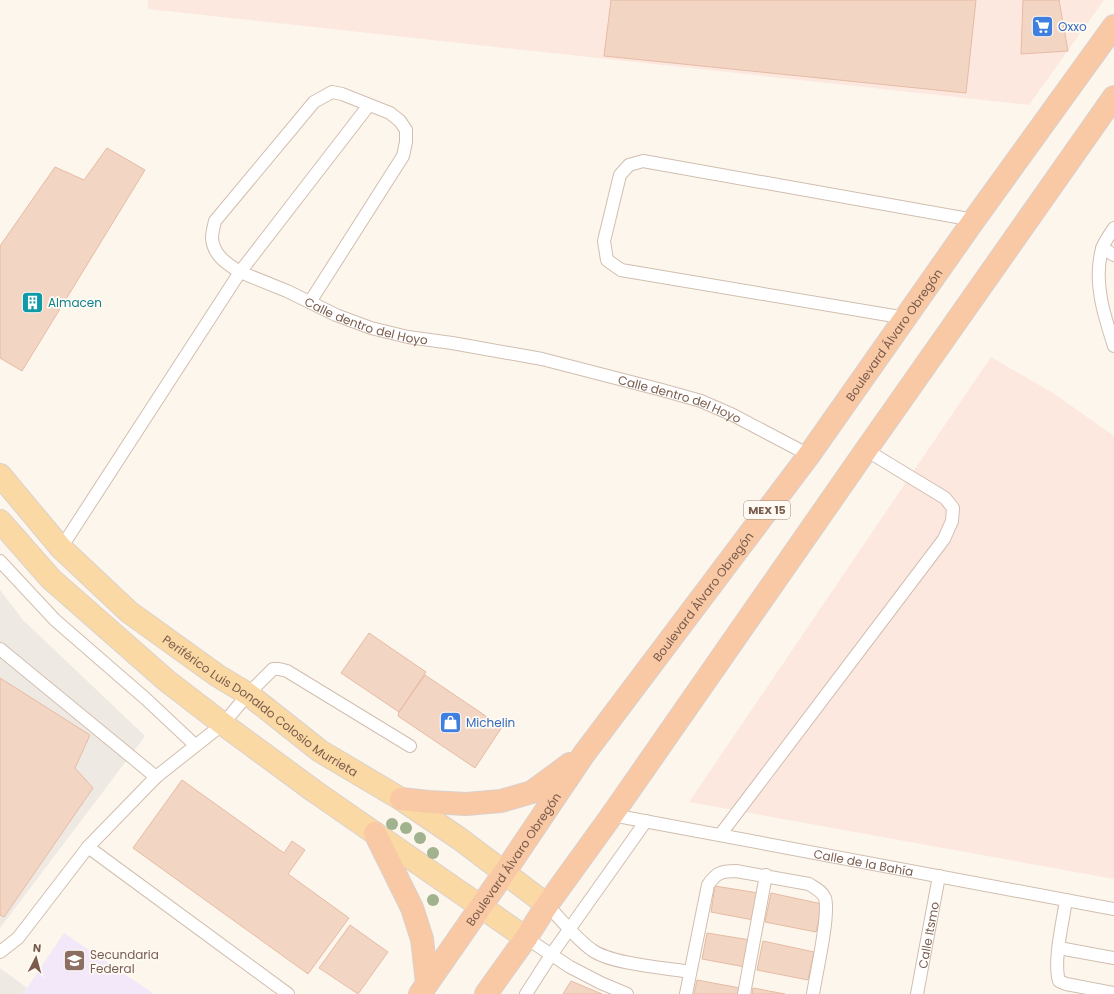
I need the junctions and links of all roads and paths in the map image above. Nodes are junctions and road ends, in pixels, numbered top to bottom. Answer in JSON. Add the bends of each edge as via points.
{"nodes":[{"id":1,"x":1114,"y":26,"type":"edge"},
{"id":2,"x":1112,"y":103,"type":"edge"},
{"id":3,"x":369,"y":104,"type":"junction"},
{"id":4,"x":974,"y":220,"type":"junction"},
{"id":5,"x":1114,"y":228,"type":"edge"},
{"id":6,"x":1102,"y":248,"type":"junction"},
{"id":7,"x":1114,"y":255,"type":"edge"},
{"id":8,"x":240,"y":272,"type":"junction"},
{"id":9,"x":310,"y":302,"type":"junction"},
{"id":10,"x":906,"y":318,"type":"junction"},
{"id":11,"x":1114,"y":346,"type":"edge"},
{"id":12,"x":866,"y":450,"type":"junction"},
{"id":13,"x":809,"y":455,"type":"junction"},
{"id":14,"x":0,"y":475,"type":"edge"},
{"id":15,"x":0,"y":521,"type":"edge"},
{"id":16,"x":61,"y":548,"type":"junction"},
{"id":17,"x":0,"y":561,"type":"edge"},
{"id":18,"x":0,"y":649,"type":"edge"},
{"id":19,"x":248,"y":694,"type":"junction"},
{"id":20,"x":223,"y":724,"type":"junction"},
{"id":21,"x":195,"y":745,"type":"junction"},
{"id":22,"x":410,"y":746,"type":"dead end"},
{"id":23,"x":584,"y":754,"type":"junction"},
{"id":24,"x":156,"y":778,"type":"junction"},
{"id":25,"x":401,"y":799,"type":"junction"},
{"id":26,"x":612,"y":815,"type":"junction"},
{"id":27,"x":646,"y":821,"type":"junction"},
{"id":28,"x":375,"y":834,"type":"junction"},
{"id":29,"x":720,"y":835,"type":"junction"},
{"id":30,"x":88,"y":847,"type":"junction"},
{"id":31,"x":504,"y":873,"type":"junction"},
{"id":32,"x":766,"y":875,"type":"junction"},
{"id":33,"x":939,"y":876,"type":"junction"},
{"id":34,"x":1066,"y":900,"type":"junction"},
{"id":35,"x":547,"y":905,"type":"junction"},
{"id":36,"x":480,"y":906,"type":"junction"},
{"id":37,"x":1114,"y":909,"type":"edge"},
{"id":38,"x":570,"y":929,"type":"junction"},
{"id":39,"x":526,"y":938,"type":"junction"},
{"id":40,"x":1059,"y":948,"type":"junction"},
{"id":41,"x":0,"y":952,"type":"edge"},
{"id":42,"x":551,"y":955,"type":"junction"},
{"id":43,"x":1114,"y":958,"type":"edge"},
{"id":44,"x":690,"y":972,"type":"junction"},
{"id":45,"x":424,"y":988,"type":"edge"},
{"id":46,"x":1114,"y":993,"type":"edge"},
{"id":47,"x":288,"y":994,"type":"edge"},
{"id":48,"x":486,"y":994,"type":"edge"},
{"id":49,"x":526,"y":994,"type":"edge"},
{"id":50,"x":627,"y":994,"type":"edge"},
{"id":51,"x":686,"y":994,"type":"edge"},
{"id":52,"x":744,"y":994,"type":"edge"},
{"id":53,"x":813,"y":994,"type":"edge"},
{"id":54,"x":917,"y":994,"type":"edge"}],
"edges":[{"from":1,"to":4,"type":"highway","name":"Boulevard Álvaro Obregón","number":"MEX 15"},
{"from":2,"to":12,"type":"highway"},
{"from":3,"to":8,"type":"lane"},
{"from":3,"to":8,"type":"lane","name":"Calle dentro del Hoyo","via":[[332,92],[314,102],[215,221],[212,238],[215,250],[224,262]]},
{"from":3,"to":9,"type":"lane","name":"Calle dentro del Hoyo","via":[[390,113],[400,121],[406,130],[404,156]]},
{"from":4,"to":10,"type":"highway","name":"Boulevard Álvaro Obregón","number":"MEX 15"},
{"from":4,"to":10,"type":"lane","via":[[643,161],[629,165],[620,175],[604,241],[607,260],[620,270]]},
{"from":5,"to":6,"type":"lane"},
{"from":6,"to":7,"type":"lane"},
{"from":6,"to":11,"type":"lane","via":[[1098,286]]},
{"from":8,"to":9,"type":"lane","name":"Calle dentro del Hoyo"},
{"from":8,"to":16,"type":"lane"},
{"from":9,"to":13,"type":"lane","name":"Calle dentro del Hoyo","via":[[371,328],[408,337],[542,358],[701,401]]},
{"from":10,"to":13,"type":"highway","name":"Boulevard Álvaro Obregón","number":"MEX 15"},
{"from":12,"to":26,"type":"highway"},
{"from":12,"to":29,"type":"lane","via":[[945,498],[953,508],[952,521],[944,539]]},
{"from":13,"to":23,"type":"highway","name":"Boulevard Álvaro Obregón","number":"MEX 15"},
{"from":14,"to":16,"type":"main road","name":"Periférico Luis Donaldo Colosio Murrieta"},
{"from":15,"to":20,"type":"main road","via":[[51,579],[168,681]]},
{"from":16,"to":19,"type":"main road","name":"Periférico Luis Donaldo Colosio Murrieta","via":[[129,612],[218,676]]},
{"from":17,"to":21,"type":"lane","via":[[55,620]]},
{"from":18,"to":24,"type":"lane"},
{"from":19,"to":20,"type":"lane"},
{"from":19,"to":22,"type":"lane","via":[[273,669],[283,669]]},
{"from":19,"to":25,"type":"main road","name":"Periférico Luis Donaldo Colosio Murrieta","via":[[320,751]]},
{"from":20,"to":21,"type":"lane"},
{"from":20,"to":28,"type":"main road"},
{"from":21,"to":24,"type":"lane"},
{"from":23,"to":25,"type":"highway","via":[[532,792],[501,801],[466,804]]},
{"from":23,"to":31,"type":"highway","name":"Boulevard Álvaro Obregón","number":"MEX 15"},
{"from":24,"to":30,"type":"lane"},
{"from":25,"to":31,"type":"main road","name":"Periférico Luis Donaldo Colosio Murrieta"},
{"from":26,"to":27,"type":"lane","name":"Calle de la Bahía"},
{"from":26,"to":35,"type":"highway"},
{"from":27,"to":29,"type":"lane","name":"Calle de la Bahía"},
{"from":27,"to":38,"type":"lane"},
{"from":28,"to":36,"type":"main road"},
{"from":28,"to":45,"type":"highway","via":[[412,908],[422,939]]},
{"from":29,"to":33,"type":"lane","name":"Calle de la Bahía"},
{"from":30,"to":41,"type":"lane","via":[[18,938]]},
{"from":30,"to":47,"type":"lane"},
{"from":31,"to":35,"type":"main road","name":"Periférico Luis Donaldo Colosio Murrieta"},
{"from":31,"to":36,"type":"highway","name":"Boulevard Álvaro Obregón","number":"MEX 15"},
{"from":32,"to":44,"type":"lane","via":[[725,871],[714,876],[704,899]]},
{"from":32,"to":52,"type":"lane"},
{"from":32,"to":53,"type":"lane","via":[[809,884],[819,890],[824,898],[824,928]]},
{"from":33,"to":34,"type":"lane","name":"Calle de la Bahía"},
{"from":33,"to":54,"type":"lane","name":"Calle Itsmo"},
{"from":34,"to":37,"type":"lane","name":"Calle de la Bahía"},
{"from":34,"to":40,"type":"lane"},
{"from":35,"to":38,"type":"lane"},
{"from":35,"to":39,"type":"highway"},
{"from":36,"to":39,"type":"main road"},
{"from":36,"to":45,"type":"highway","name":"Boulevard Álvaro Obregón","number":"MEX 15"},
{"from":38,"to":42,"type":"lane"},
{"from":38,"to":44,"type":"lane","via":[[601,955]]},
{"from":39,"to":42,"type":"lane"},
{"from":39,"to":48,"type":"highway"},
{"from":40,"to":43,"type":"lane"},
{"from":40,"to":46,"type":"lane","via":[[1059,981]]},
{"from":42,"to":49,"type":"lane"},
{"from":42,"to":50,"type":"lane"},
{"from":44,"to":51,"type":"lane"}]}
